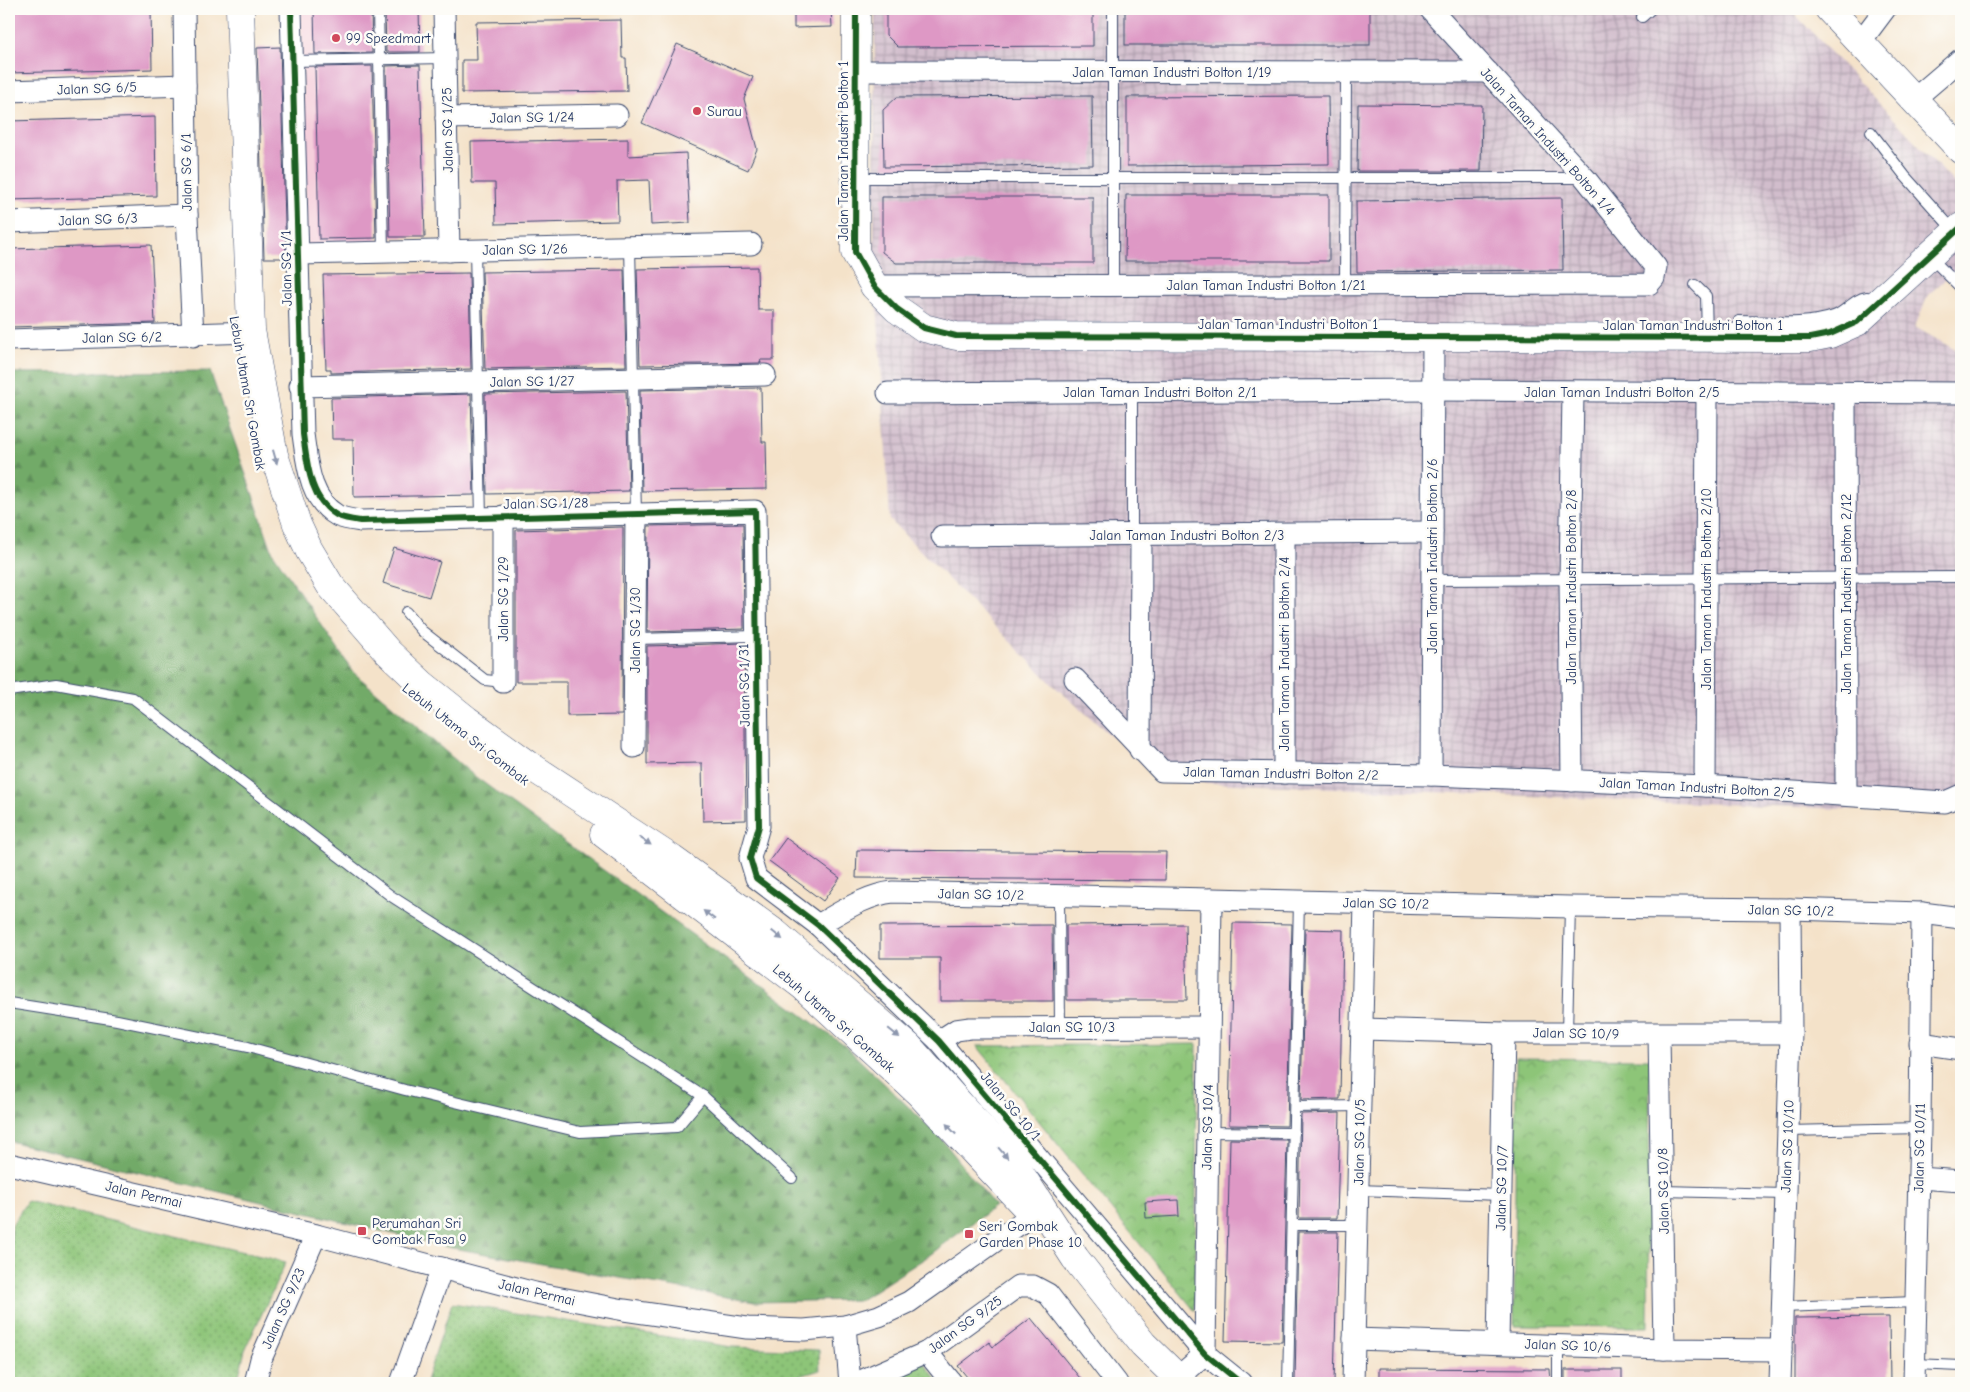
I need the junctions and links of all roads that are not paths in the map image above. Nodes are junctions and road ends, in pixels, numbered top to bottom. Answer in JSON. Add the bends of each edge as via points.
{"nodes":[{"id":1,"x":184,"y":9,"type":"edge"},
{"id":2,"x":226,"y":9,"type":"edge"},
{"id":3,"x":240,"y":9,"type":"edge"},
{"id":4,"x":291,"y":9,"type":"edge"},
{"id":5,"x":378,"y":9,"type":"edge"},
{"id":6,"x":444,"y":9,"type":"edge"},
{"id":7,"x":856,"y":9,"type":"edge"},
{"id":8,"x":1113,"y":9,"type":"edge"},
{"id":9,"x":1430,"y":9,"type":"edge"},
{"id":10,"x":1650,"y":9,"type":"edge"},
{"id":11,"x":1828,"y":9,"type":"edge"},
{"id":12,"x":1885,"y":9,"type":"edge"},
{"id":13,"x":1642,"y":17,"type":"dead end"},
{"id":14,"x":1861,"y":41,"type":"junction"},
{"id":15,"x":445,"y":58,"type":"junction"},
{"id":16,"x":379,"y":59,"type":"junction"},
{"id":17,"x":1961,"y":59,"type":"edge"},
{"id":18,"x":293,"y":61,"type":"junction"},
{"id":19,"x":856,"y":71,"type":"junction"},
{"id":20,"x":1113,"y":72,"type":"junction"},
{"id":21,"x":1346,"y":72,"type":"junction"},
{"id":22,"x":1488,"y":72,"type":"junction"},
{"id":23,"x":184,"y":85,"type":"junction"},
{"id":24,"x":9,"y":91,"type":"edge"},
{"id":25,"x":1913,"y":100,"type":"junction"},
{"id":26,"x":617,"y":115,"type":"dead end"},
{"id":27,"x":446,"y":118,"type":"junction"},
{"id":28,"x":1871,"y":132,"type":"dead end"},
{"id":29,"x":1960,"y":147,"type":"edge"},
{"id":30,"x":856,"y":178,"type":"junction"},
{"id":31,"x":1112,"y":178,"type":"junction"},
{"id":32,"x":1345,"y":178,"type":"junction"},
{"id":33,"x":1585,"y":178,"type":"junction"},
{"id":34,"x":187,"y":215,"type":"junction"},
{"id":35,"x":9,"y":222,"type":"edge"},
{"id":36,"x":1958,"y":230,"type":"edge"},
{"id":37,"x":751,"y":244,"type":"dead end"},
{"id":38,"x":630,"y":247,"type":"junction"},
{"id":39,"x":475,"y":250,"type":"junction"},
{"id":40,"x":449,"y":251,"type":"junction"},
{"id":41,"x":383,"y":252,"type":"junction"},
{"id":42,"x":299,"y":254,"type":"junction"},
{"id":43,"x":1929,"y":256,"type":"junction"},
{"id":44,"x":1654,"y":278,"type":"joint"},
{"id":45,"x":1112,"y":285,"type":"junction"},
{"id":46,"x":1695,"y":285,"type":"dead end"},
{"id":47,"x":874,"y":286,"type":"junction"},
{"id":48,"x":1345,"y":286,"type":"junction"},
{"id":49,"x":1959,"y":286,"type":"dead end"},
{"id":50,"x":243,"y":333,"type":"junction"},
{"id":51,"x":193,"y":336,"type":"junction"},
{"id":52,"x":1434,"y":337,"type":"junction"},
{"id":53,"x":1707,"y":338,"type":"junction"},
{"id":54,"x":9,"y":340,"type":"edge"},
{"id":55,"x":765,"y":375,"type":"dead end"},
{"id":56,"x":633,"y":379,"type":"junction"},
{"id":57,"x":478,"y":382,"type":"junction"},
{"id":58,"x":300,"y":386,"type":"junction"},
{"id":59,"x":1432,"y":390,"type":"junction"},
{"id":60,"x":1132,"y":392,"type":"junction"},
{"id":61,"x":1573,"y":392,"type":"junction"},
{"id":62,"x":1707,"y":392,"type":"junction"},
{"id":63,"x":888,"y":393,"type":"dead end"},
{"id":64,"x":1845,"y":393,"type":"junction"},
{"id":65,"x":1961,"y":393,"type":"edge"},
{"id":66,"x":754,"y":511,"type":"joint"},
{"id":67,"x":636,"y":514,"type":"junction"},
{"id":68,"x":338,"y":516,"type":"joint"},
{"id":69,"x":503,"y":516,"type":"junction"},
{"id":70,"x":481,"y":517,"type":"junction"},
{"id":71,"x":1432,"y":532,"type":"junction"},
{"id":72,"x":1284,"y":534,"type":"junction"},
{"id":73,"x":942,"y":536,"type":"dead end"},
{"id":74,"x":1137,"y":536,"type":"junction"},
{"id":75,"x":1961,"y":577,"type":"edge"},
{"id":76,"x":1846,"y":578,"type":"junction"},
{"id":77,"x":1706,"y":579,"type":"junction"},
{"id":78,"x":1432,"y":580,"type":"junction"},
{"id":79,"x":1570,"y":580,"type":"junction"},
{"id":80,"x":406,"y":612,"type":"dead end"},
{"id":81,"x":756,"y":636,"type":"junction"},
{"id":82,"x":635,"y":639,"type":"junction"},
{"id":83,"x":1074,"y":679,"type":"dead end"},
{"id":84,"x":503,"y":682,"type":"joint"},
{"id":85,"x":9,"y":691,"type":"edge"},
{"id":86,"x":634,"y":746,"type":"dead end"},
{"id":87,"x":1140,"y":750,"type":"junction"},
{"id":88,"x":1284,"y":773,"type":"junction"},
{"id":89,"x":1431,"y":775,"type":"junction"},
{"id":90,"x":1572,"y":781,"type":"junction"},
{"id":91,"x":1705,"y":786,"type":"junction"},
{"id":92,"x":1846,"y":795,"type":"junction"},
{"id":93,"x":1961,"y":795,"type":"edge"},
{"id":94,"x":750,"y":858,"type":"joint"},
{"id":95,"x":1059,"y":895,"type":"junction"},
{"id":96,"x":1211,"y":899,"type":"junction"},
{"id":97,"x":1300,"y":901,"type":"junction"},
{"id":98,"x":1365,"y":902,"type":"junction"},
{"id":99,"x":1570,"y":907,"type":"junction"},
{"id":100,"x":1790,"y":909,"type":"junction"},
{"id":101,"x":1922,"y":913,"type":"junction"},
{"id":102,"x":1961,"y":918,"type":"edge"},
{"id":103,"x":818,"y":925,"type":"junction"},
{"id":104,"x":9,"y":1003,"type":"edge"},
{"id":105,"x":1060,"y":1027,"type":"junction"},
{"id":106,"x":1208,"y":1028,"type":"junction"},
{"id":107,"x":1362,"y":1029,"type":"junction"},
{"id":108,"x":1504,"y":1033,"type":"junction"},
{"id":109,"x":1567,"y":1033,"type":"junction"},
{"id":110,"x":1791,"y":1033,"type":"junction"},
{"id":111,"x":1659,"y":1034,"type":"junction"},
{"id":112,"x":939,"y":1041,"type":"junction"},
{"id":113,"x":1920,"y":1043,"type":"junction"},
{"id":114,"x":1961,"y":1049,"type":"edge"},
{"id":115,"x":703,"y":1096,"type":"junction"},
{"id":116,"x":1360,"y":1106,"type":"junction"},
{"id":117,"x":1295,"y":1107,"type":"junction"},
{"id":118,"x":1920,"y":1128,"type":"junction"},
{"id":119,"x":1788,"y":1131,"type":"junction"},
{"id":120,"x":1207,"y":1132,"type":"junction"},
{"id":121,"x":1294,"y":1133,"type":"junction"},
{"id":122,"x":9,"y":1164,"type":"edge"},
{"id":123,"x":792,"y":1178,"type":"dead end"},
{"id":124,"x":1919,"y":1178,"type":"junction"},
{"id":125,"x":1961,"y":1181,"type":"edge"},
{"id":126,"x":1358,"y":1190,"type":"junction"},
{"id":127,"x":1663,"y":1191,"type":"junction"},
{"id":128,"x":1785,"y":1194,"type":"junction"},
{"id":129,"x":1501,"y":1195,"type":"junction"},
{"id":130,"x":1037,"y":1211,"type":"junction"},
{"id":131,"x":1292,"y":1225,"type":"junction"},
{"id":132,"x":1357,"y":1225,"type":"junction"},
{"id":133,"x":316,"y":1235,"type":"junction"},
{"id":134,"x":442,"y":1268,"type":"junction"},
{"id":135,"x":1915,"y":1302,"type":"junction"},
{"id":136,"x":1782,"y":1307,"type":"junction"},
{"id":137,"x":845,"y":1326,"type":"junction"},
{"id":138,"x":1354,"y":1339,"type":"junction"},
{"id":139,"x":1498,"y":1343,"type":"junction"},
{"id":140,"x":1558,"y":1345,"type":"junction"},
{"id":141,"x":1664,"y":1349,"type":"junction"},
{"id":142,"x":1781,"y":1350,"type":"junction"},
{"id":143,"x":927,"y":1352,"type":"junction"},
{"id":144,"x":1205,"y":1354,"type":"junction"},
{"id":145,"x":1961,"y":1366,"type":"edge"},
{"id":146,"x":1915,"y":1374,"type":"edge"},
{"id":147,"x":1180,"y":1381,"type":"edge"},
{"id":148,"x":255,"y":1383,"type":"edge"},
{"id":149,"x":401,"y":1383,"type":"edge"},
{"id":150,"x":850,"y":1383,"type":"edge"},
{"id":151,"x":856,"y":1383,"type":"edge"},
{"id":152,"x":952,"y":1383,"type":"edge"},
{"id":153,"x":1117,"y":1383,"type":"edge"},
{"id":154,"x":1242,"y":1383,"type":"edge"},
{"id":155,"x":1288,"y":1383,"type":"edge"},
{"id":156,"x":1353,"y":1383,"type":"edge"},
{"id":157,"x":1558,"y":1383,"type":"edge"},
{"id":158,"x":1780,"y":1383,"type":"edge"}],
"edges":[{"from":1,"to":23,"type":"street","name":"Jalan SG 6/1"},
{"from":2,"to":50,"type":"street","name":"Lebuh Utama Sri Gombak","via":[[233,305]]},
{"from":3,"to":50,"type":"street","name":"Lebuh Utama Sri Gombak","via":[[247,263]]},
{"from":4,"to":18,"type":"street","name":"Jalan SG 1/1"},
{"from":5,"to":16,"type":"lane"},
{"from":6,"to":15,"type":"street","name":"Jalan SG 1/25"},
{"from":7,"to":19,"type":"street","name":"Jalan Taman Industri Bolton 1"},
{"from":8,"to":20,"type":"lane"},
{"from":9,"to":22,"type":"street","name":"Jalan Taman Industri Bolton 1/4"},
{"from":10,"to":13,"type":"lane"},
{"from":11,"to":14,"type":"street"},
{"from":12,"to":14,"type":"street"},
{"from":14,"to":25,"type":"street"},
{"from":15,"to":16,"type":"lane"},
{"from":15,"to":27,"type":"street","name":"Jalan SG 1/25"},
{"from":16,"to":18,"type":"lane"},
{"from":16,"to":41,"type":"lane"},
{"from":17,"to":25,"type":"street"},
{"from":18,"to":42,"type":"street","name":"Jalan SG 1/1"},
{"from":19,"to":20,"type":"street","name":"Jalan Taman Industri Bolton 1/19"},
{"from":19,"to":30,"type":"street","name":"Jalan Taman Industri Bolton 1"},
{"from":20,"to":21,"type":"street","name":"Jalan Taman Industri Bolton 1/19"},
{"from":20,"to":31,"type":"lane"},
{"from":21,"to":22,"type":"street","name":"Jalan Taman Industri Bolton 1/19"},
{"from":21,"to":32,"type":"lane"},
{"from":22,"to":33,"type":"street","name":"Jalan Taman Industri Bolton 1/4"},
{"from":23,"to":24,"type":"street","name":"Jalan SG 6/5"},
{"from":23,"to":34,"type":"street","name":"Jalan SG 6/1"},
{"from":25,"to":29,"type":"street"},
{"from":26,"to":27,"type":"street","name":"Jalan SG 1/24"},
{"from":27,"to":40,"type":"street","name":"Jalan SG 1/25"},
{"from":28,"to":36,"type":"lane","via":[[1905,176]]},
{"from":30,"to":31,"type":"lane"},
{"from":30,"to":47,"type":"street","name":"Jalan Taman Industri Bolton 1","via":[[856,252]]},
{"from":31,"to":32,"type":"lane"},
{"from":31,"to":45,"type":"lane"},
{"from":32,"to":33,"type":"lane"},
{"from":32,"to":48,"type":"lane"},
{"from":33,"to":44,"type":"street","name":"Jalan Taman Industri Bolton 1/4","via":[[1656,267]]},
{"from":34,"to":35,"type":"street","name":"Jalan SG 6/3"},
{"from":34,"to":51,"type":"street","name":"Jalan SG 6/1"},
{"from":36,"to":43,"type":"street","name":"Jalan Taman Industri Bolton 1"},
{"from":37,"to":38,"type":"street","name":"Jalan SG 1/26"},
{"from":38,"to":39,"type":"street","name":"Jalan SG 1/26"},
{"from":38,"to":56,"type":"lane"},
{"from":39,"to":40,"type":"street","name":"Jalan SG 1/26"},
{"from":39,"to":57,"type":"lane"},
{"from":40,"to":41,"type":"street","name":"Jalan SG 1/26"},
{"from":41,"to":42,"type":"street","name":"Jalan SG 1/26"},
{"from":42,"to":58,"type":"street","name":"Jalan SG 1/1"},
{"from":43,"to":49,"type":"lane"},
{"from":43,"to":53,"type":"street","name":"Jalan Taman Industri Bolton 1","via":[[1857,322],[1830,334],[1810,338]]},
{"from":44,"to":48,"type":"street","name":"Jalan Taman Industri Bolton 1/21","via":[[1649,284],[1640,285]]},
{"from":45,"to":47,"type":"street","name":"Jalan Taman Industri Bolton 1/21"},
{"from":45,"to":48,"type":"street","name":"Jalan Taman Industri Bolton 1/21"},
{"from":46,"to":53,"type":"lane","via":[[1706,296]]},
{"from":47,"to":52,"type":"street","name":"Jalan Taman Industri Bolton 1","via":[[924,328],[956,336]]},
{"from":50,"to":51,"type":"street","name":"Jalan SG 6/2"},
{"from":50,"to":130,"type":"street","name":"Lebuh Utama Sri Gombak","via":[[257,458],[276,520],[298,564],[322,598],[371,654],[435,713],[501,764],[593,826],[804,987],[919,1093]]},
{"from":51,"to":54,"type":"street","name":"Jalan SG 6/2"},
{"from":52,"to":53,"type":"street","name":"Jalan Taman Industri Bolton 1"},
{"from":52,"to":59,"type":"street","name":"Jalan Taman Industri Bolton 2/6"},
{"from":55,"to":56,"type":"street","name":"Jalan SG 1/27"},
{"from":56,"to":57,"type":"street","name":"Jalan SG 1/27"},
{"from":56,"to":67,"type":"lane"},
{"from":57,"to":58,"type":"street","name":"Jalan SG 1/27"},
{"from":57,"to":70,"type":"lane"},
{"from":58,"to":68,"type":"street","name":"Jalan SG 1/1","via":[[310,481],[323,502]]},
{"from":59,"to":60,"type":"street","name":"Jalan Taman Industri Bolton 2/1"},
{"from":59,"to":61,"type":"street","name":"Jalan Taman Industri Bolton 2/5"},
{"from":59,"to":71,"type":"street","name":"Jalan Taman Industri Bolton 2/6"},
{"from":60,"to":63,"type":"street","name":"Jalan Taman Industri Bolton 2/1"},
{"from":60,"to":74,"type":"lane"},
{"from":61,"to":62,"type":"street","name":"Jalan Taman Industri Bolton 2/5"},
{"from":61,"to":79,"type":"street","name":"Jalan Taman Industri Bolton 2/8"},
{"from":62,"to":64,"type":"street","name":"Jalan Taman Industri Bolton 2/5"},
{"from":62,"to":77,"type":"street","name":"Jalan Taman Industri Bolton 2/10"},
{"from":64,"to":65,"type":"street","name":"Jalan Taman Industri Bolton 2/5"},
{"from":64,"to":76,"type":"street","name":"Jalan Taman Industri Bolton 2/12"},
{"from":66,"to":67,"type":"street","name":"Jalan SG 1/28"},
{"from":66,"to":81,"type":"street","name":"Jalan SG 1/31"},
{"from":67,"to":69,"type":"street","name":"Jalan SG 1/28"},
{"from":67,"to":82,"type":"street","name":"Jalan SG 1/30"},
{"from":68,"to":70,"type":"street","name":"Jalan SG 1/28","via":[[361,521]]},
{"from":69,"to":70,"type":"street","name":"Jalan SG 1/28"},
{"from":69,"to":84,"type":"street","name":"Jalan SG 1/29"},
{"from":71,"to":72,"type":"street","name":"Jalan Taman Industri Bolton 2/3"},
{"from":71,"to":78,"type":"street","name":"Jalan Taman Industri Bolton 2/6"},
{"from":72,"to":74,"type":"street","name":"Jalan Taman Industri Bolton 2/3"},
{"from":72,"to":88,"type":"street","name":"Jalan Taman Industri Bolton 2/4"},
{"from":73,"to":74,"type":"street","name":"Jalan Taman Industri Bolton 2/3"},
{"from":74,"to":87,"type":"street"},
{"from":75,"to":76,"type":"lane"},
{"from":76,"to":77,"type":"lane"},
{"from":76,"to":92,"type":"street","name":"Jalan Taman Industri Bolton 2/12"},
{"from":77,"to":79,"type":"lane"},
{"from":77,"to":91,"type":"street","name":"Jalan Taman Industri Bolton 2/10"},
{"from":78,"to":79,"type":"lane"},
{"from":78,"to":89,"type":"street","name":"Jalan Taman Industri Bolton 2/6"},
{"from":79,"to":90,"type":"street","name":"Jalan Taman Industri Bolton 2/8"},
{"from":80,"to":84,"type":"lane","via":[[422,630],[485,680]]},
{"from":81,"to":82,"type":"lane"},
{"from":81,"to":94,"type":"street","name":"Jalan SG 1/31","via":[[759,826]]},
{"from":82,"to":86,"type":"street","name":"Jalan SG 1/30"},
{"from":83,"to":87,"type":"street","name":"Jalan Taman Industri Bolton 2/2"},
{"from":85,"to":115,"type":"lane","via":[[56,684],[133,698],[391,896]]},
{"from":87,"to":88,"type":"street","name":"Jalan Taman Industri Bolton 2/2","via":[[1162,771]]},
{"from":88,"to":89,"type":"street","name":"Jalan Taman Industri Bolton 2/2"},
{"from":89,"to":90,"type":"street","name":"Jalan Taman Industri Bolton 2/5"},
{"from":90,"to":91,"type":"street","name":"Jalan Taman Industri Bolton 2/5"},
{"from":91,"to":92,"type":"street","name":"Jalan Taman Industri Bolton 2/5"},
{"from":92,"to":93,"type":"street","name":"Jalan Taman Industri Bolton 2/5","via":[[1945,802]]},
{"from":94,"to":103,"type":"street","name":"Jalan SG 10/1","via":[[756,878]]},
{"from":95,"to":96,"type":"street","name":"Jalan SG 10/2"},
{"from":95,"to":103,"type":"street","name":"Jalan SG 10/2","via":[[880,893]]},
{"from":95,"to":105,"type":"lane"},
{"from":96,"to":97,"type":"street","name":"Jalan SG 10/2"},
{"from":96,"to":106,"type":"street","name":"Jalan SG 10/4"},
{"from":97,"to":98,"type":"street","name":"Jalan SG 10/2"},
{"from":97,"to":117,"type":"lane"},
{"from":98,"to":99,"type":"street","name":"Jalan SG 10/2"},
{"from":98,"to":107,"type":"street","name":"Jalan SG 10/5"},
{"from":99,"to":100,"type":"street","name":"Jalan SG 10/2"},
{"from":99,"to":109,"type":"lane"},
{"from":100,"to":101,"type":"street","name":"Jalan SG 10/2"},
{"from":100,"to":110,"type":"street","name":"Jalan SG 10/10"},
{"from":101,"to":102,"type":"street","name":"Jalan SG 10/2"},
{"from":101,"to":113,"type":"street","name":"Jalan SG 10/11"},
{"from":103,"to":112,"type":"street","name":"Jalan SG 10/1"},
{"from":104,"to":115,"type":"lane","via":[[117,1020],[248,1047],[405,1090],[580,1132],[677,1127]]},
{"from":105,"to":106,"type":"street","name":"Jalan SG 10/3"},
{"from":105,"to":112,"type":"street","name":"Jalan SG 10/3","via":[[970,1028],[956,1030]]},
{"from":106,"to":120,"type":"street","name":"Jalan SG 10/4"},
{"from":107,"to":108,"type":"street","name":"Jalan SG 10/9"},
{"from":107,"to":116,"type":"street","name":"Jalan SG 10/5"},
{"from":108,"to":109,"type":"street","name":"Jalan SG 10/9"},
{"from":108,"to":129,"type":"street","name":"Jalan SG 10/7"},
{"from":109,"to":111,"type":"street","name":"Jalan SG 10/9"},
{"from":110,"to":111,"type":"street","name":"Jalan SG 10/9"},
{"from":110,"to":119,"type":"street","name":"Jalan SG 10/10"},
{"from":111,"to":127,"type":"street","name":"Jalan SG 10/8"},
{"from":112,"to":144,"type":"street","name":"Jalan SG 10/1"},
{"from":113,"to":114,"type":"street"},
{"from":113,"to":118,"type":"street","name":"Jalan SG 10/11"},
{"from":115,"to":123,"type":"lane"},
{"from":116,"to":117,"type":"lane"},
{"from":116,"to":126,"type":"street","name":"Jalan SG 10/5"},
{"from":117,"to":121,"type":"lane"},
{"from":118,"to":119,"type":"lane"},
{"from":118,"to":124,"type":"street","name":"Jalan SG 10/11"},
{"from":119,"to":128,"type":"street","name":"Jalan SG 10/10"},
{"from":120,"to":121,"type":"lane"},
{"from":120,"to":144,"type":"street","name":"Jalan SG 10/4"},
{"from":121,"to":131,"type":"lane"},
{"from":122,"to":133,"type":"street","name":"Jalan Permai"},
{"from":124,"to":125,"type":"street"},
{"from":124,"to":135,"type":"street","name":"Jalan SG 10/11"},
{"from":126,"to":129,"type":"lane"},
{"from":126,"to":132,"type":"street","name":"Jalan SG 10/5"},
{"from":127,"to":128,"type":"lane"},
{"from":127,"to":141,"type":"street","name":"Jalan SG 10/8"},
{"from":128,"to":136,"type":"street","name":"Jalan SG 10/10"},
{"from":129,"to":139,"type":"street","name":"Jalan SG 10/7"},
{"from":130,"to":137,"type":"street","name":"Jalan Permai","via":[[909,1302]]},
{"from":130,"to":147,"type":"street","name":"Lebuh Utama Sri Gombak","via":[[1143,1344]]},
{"from":131,"to":132,"type":"lane"},
{"from":131,"to":155,"type":"lane"},
{"from":132,"to":138,"type":"street","name":"Jalan SG 10/5"},
{"from":133,"to":134,"type":"street","name":"Jalan Permai"},
{"from":133,"to":148,"type":"street","name":"Jalan SG 9/23","via":[[261,1360]]},
{"from":134,"to":137,"type":"street","name":"Jalan Permai","via":[[535,1293],[747,1328],[804,1330]]},
{"from":134,"to":149,"type":"street"},
{"from":135,"to":136,"type":"lane"},
{"from":135,"to":146,"type":"street","name":"Jalan SG 10/11"},
{"from":136,"to":142,"type":"street","name":"Jalan SG 10/10"},
{"from":137,"to":150,"type":"street"},
{"from":138,"to":139,"type":"street","name":"Jalan SG 10/6"},
{"from":138,"to":156,"type":"street","name":"Jalan SG 10/5"},
{"from":139,"to":140,"type":"street","name":"Jalan SG 10/6"},
{"from":140,"to":141,"type":"street","name":"Jalan SG 10/6"},
{"from":140,"to":157,"type":"lane"},
{"from":141,"to":142,"type":"street","name":"Jalan SG 10/6"},
{"from":142,"to":158,"type":"street","name":"Jalan SG 10/10"},
{"from":143,"to":151,"type":"street","name":"Jalan SG 9/25"},
{"from":143,"to":152,"type":"street"},
{"from":143,"to":153,"type":"street","name":"Jalan SG 9/25","via":[[1018,1286],[1033,1286],[1048,1294]]},
{"from":144,"to":147,"type":"street"},
{"from":144,"to":154,"type":"street","name":"Jalan SG 10/1"},
{"from":145,"to":146,"type":"lane"}]}
